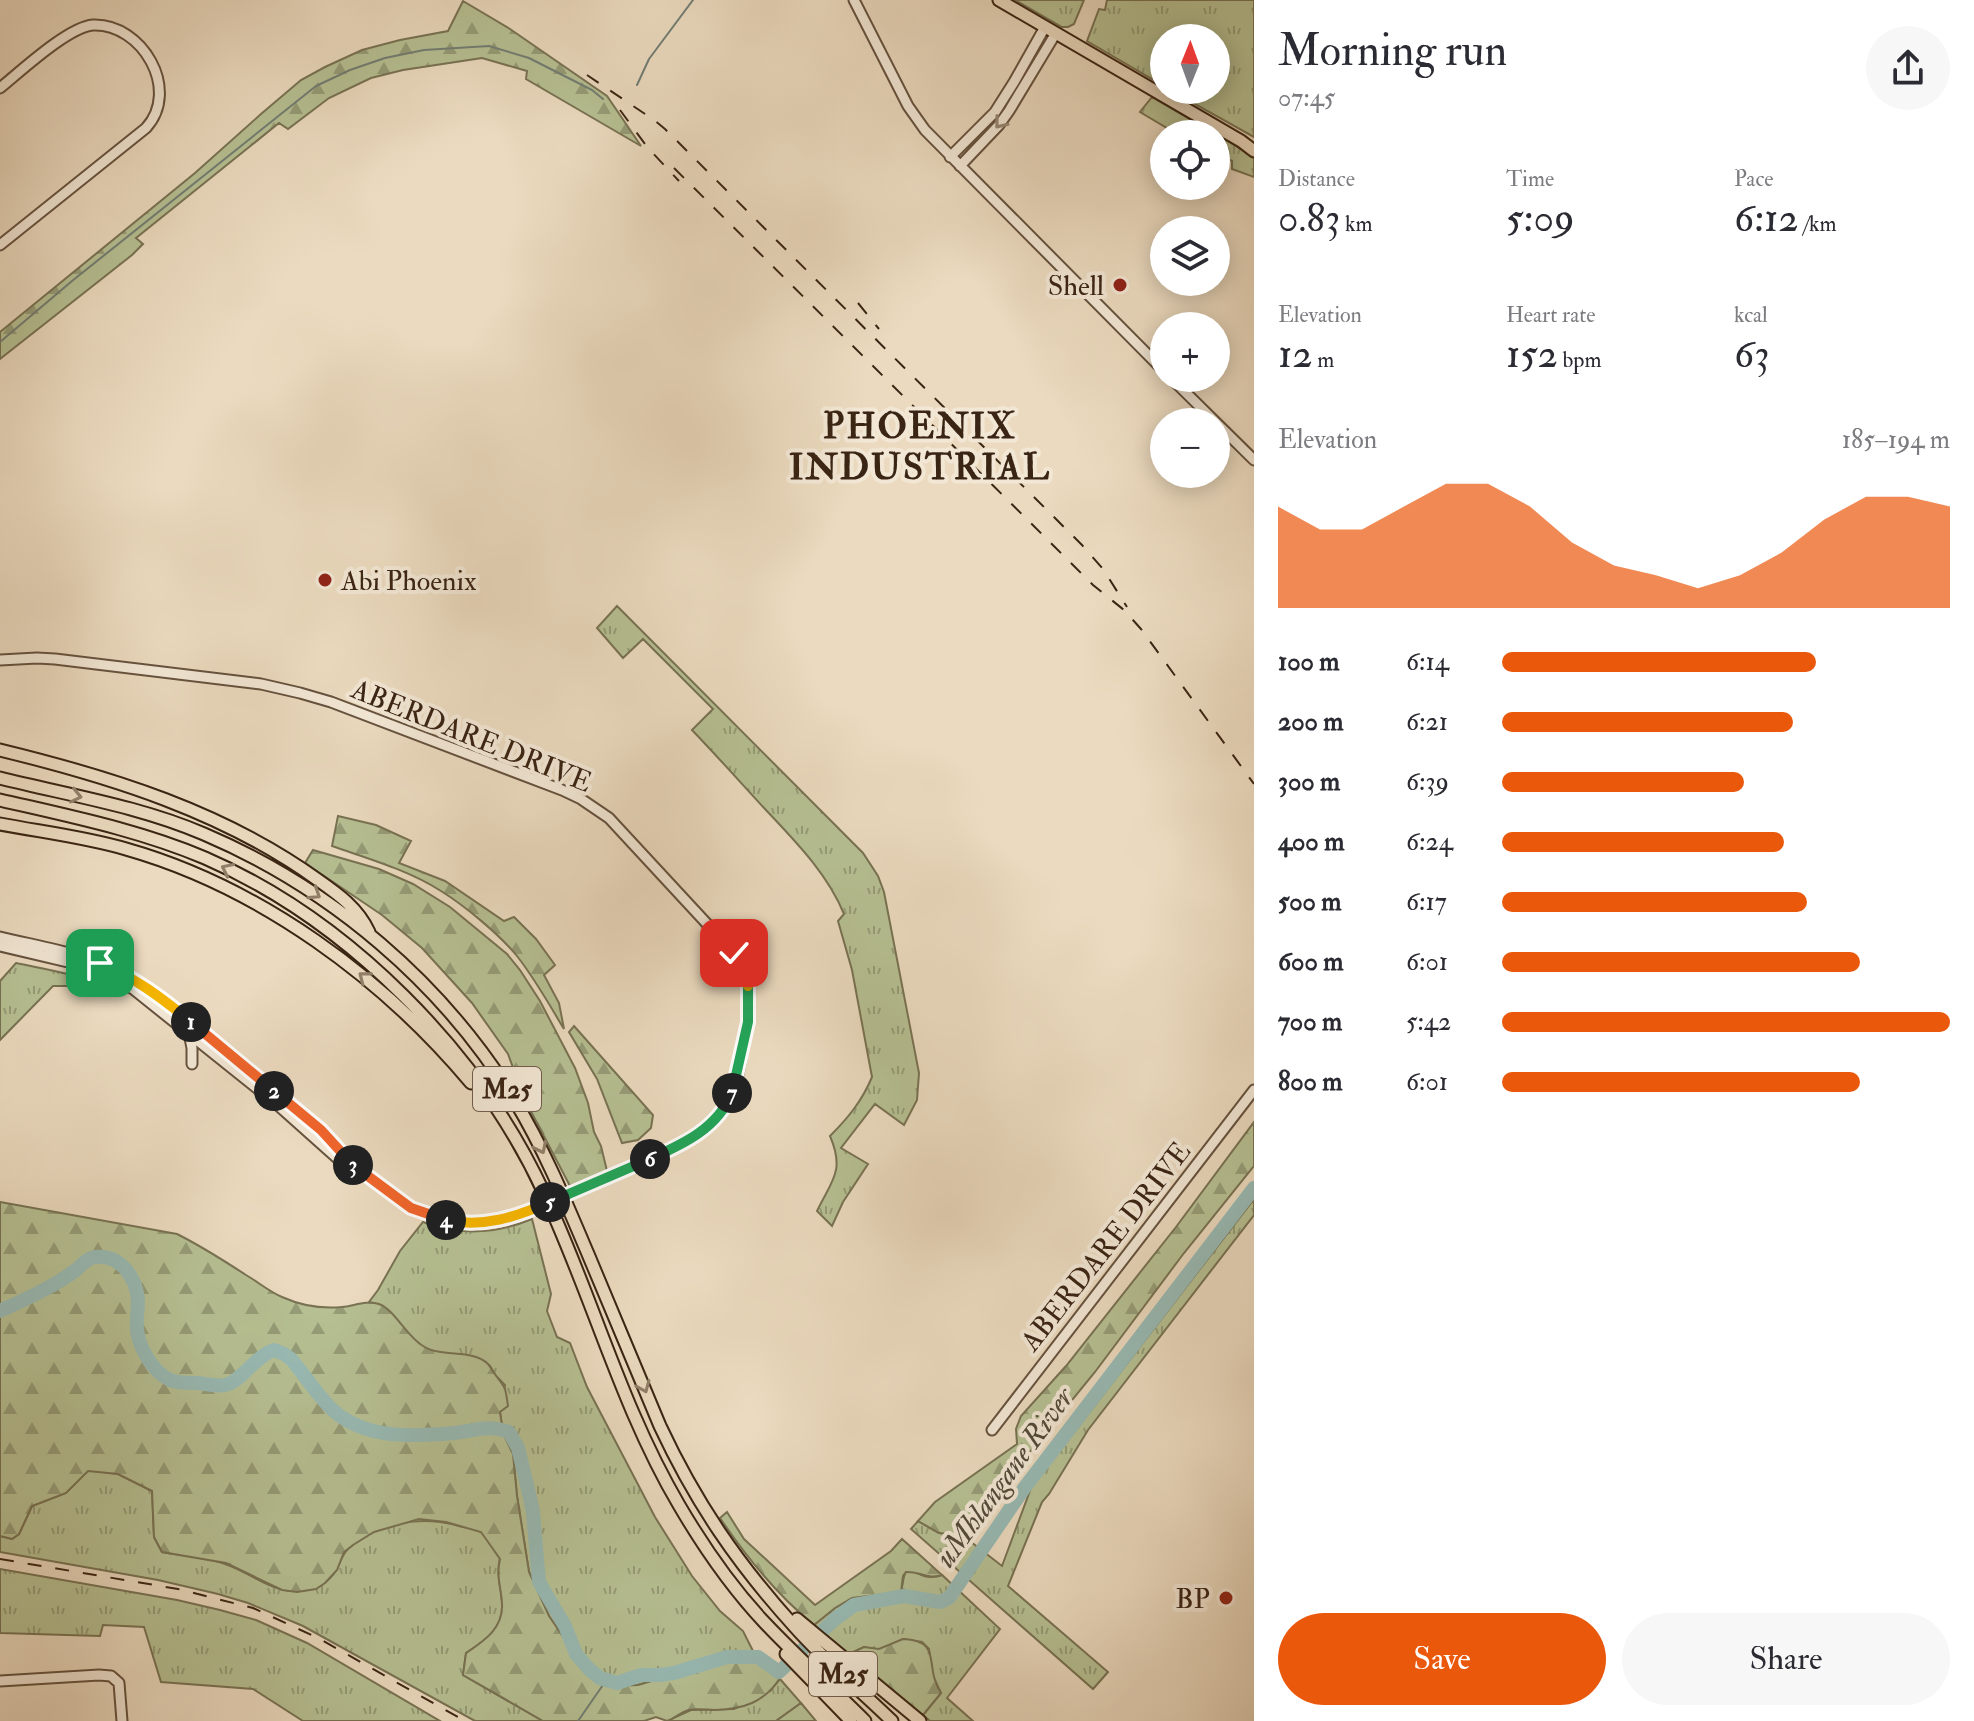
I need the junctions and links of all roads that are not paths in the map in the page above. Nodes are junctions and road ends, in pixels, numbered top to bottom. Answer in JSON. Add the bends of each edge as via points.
{"nodes":[{"id":1,"x":854,"y":0,"type":"edge"},
{"id":2,"x":999,"y":0,"type":"edge"},
{"id":3,"x":1050,"y":30,"type":"junction"},
{"id":4,"x":0,"y":88,"type":"edge"},
{"id":5,"x":1254,"y":148,"type":"edge"},
{"id":6,"x":950,"y":157,"type":"junction"},
{"id":7,"x":960,"y":166,"type":"junction"},
{"id":8,"x":0,"y":245,"type":"edge"},
{"id":9,"x":1150,"y":357,"type":"edge"},
{"id":10,"x":1185,"y":392,"type":"edge"},
{"id":11,"x":1254,"y":460,"type":"edge"},
{"id":12,"x":0,"y":660,"type":"edge"},
{"id":13,"x":0,"y":750,"type":"edge"},
{"id":14,"x":0,"y":778,"type":"edge"},
{"id":15,"x":0,"y":800,"type":"edge"},
{"id":16,"x":0,"y":824,"type":"edge"},
{"id":17,"x":371,"y":937,"type":"junction"},
{"id":18,"x":4,"y":942,"type":"edge"},
{"id":19,"x":189,"y":1033,"type":"junction"},
{"id":20,"x":192,"y":1064,"type":"dead end"},
{"id":21,"x":1254,"y":1090,"type":"edge"},
{"id":22,"x":341,"y":1156,"type":"junction"},
{"id":23,"x":992,"y":1430,"type":"dead end"},
{"id":24,"x":760,"y":1622,"type":"junction"},
{"id":25,"x":798,"y":1625,"type":"junction"},
{"id":26,"x":796,"y":1659,"type":"junction"},
{"id":27,"x":0,"y":1681,"type":"edge"},
{"id":28,"x":122,"y":1721,"type":"edge"},
{"id":29,"x":851,"y":1721,"type":"edge"},
{"id":30,"x":865,"y":1721,"type":"edge"},
{"id":31,"x":892,"y":1721,"type":"edge"},
{"id":32,"x":920,"y":1721,"type":"edge"}],
"edges":[{"from":1,"to":6,"type":"street","via":[[908,106]]},
{"from":2,"to":3,"type":"main road"},
{"from":3,"to":5,"type":"main road"},
{"from":3,"to":6,"type":"street","via":[[995,112]]},
{"from":3,"to":7,"type":"street","one_way":true,"via":[[1004,118]]},
{"from":4,"to":8,"type":"street","via":[[62,39],[92,25],[122,32],[136,42],[154,67],[160,88],[157,112],[146,128]]},
{"from":6,"to":7,"type":"street"},
{"from":7,"to":9,"type":"street"},
{"from":10,"to":11,"type":"street"},
{"from":12,"to":22,"type":"street","name":"ABERDARE DRIVE","bridge":true,"via":[[55,659],[300,693],[562,790],[609,818],[734,953],[747,980],[749,1008],[735,1086],[707,1128],[529,1211],[476,1224],[447,1220],[411,1208]]},
{"from":13,"to":17,"type":"main road","via":[[141,791],[231,827],[340,896],[363,919]]},
{"from":14,"to":17,"type":"main road","number":"M25","one_way":true,"via":[[132,809],[202,833],[289,877]]},
{"from":24,"to":15,"type":"main road","number":"M25","one_way":true,"via":[[701,1540],[659,1469],[531,1166],[483,1089],[430,1023],[310,918],[228,869],[146,836]]},
{"from":24,"to":16,"type":"main road","one_way":true,"via":[[722,1582],[669,1502],[525,1167],[478,1092],[446,1053],[338,956],[244,898],[129,850]]},
{"from":17,"to":25,"type":"main road","number":"M25","one_way":true,"via":[[453,1016],[512,1095],[550,1166],[679,1466],[729,1548]]},
{"from":18,"to":19,"type":"street","via":[[103,973],[133,989]]},
{"from":18,"to":22,"type":"street","via":[[100,963],[145,986],[321,1130]]},
{"from":19,"to":20,"type":"street"},
{"from":19,"to":22,"type":"street"},
{"from":21,"to":23,"type":"street","name":"ABERDARE DRIVE"},
{"from":24,"to":26,"type":"main road","number":"M25"},
{"from":25,"to":31,"type":"main road","number":"M25"},
{"from":25,"to":32,"type":"main road"},
{"from":26,"to":29,"type":"main road"},
{"from":26,"to":30,"type":"main road","number":"M25"},
{"from":27,"to":28,"type":"street","via":[[111,1676],[119,1683]]}]}
